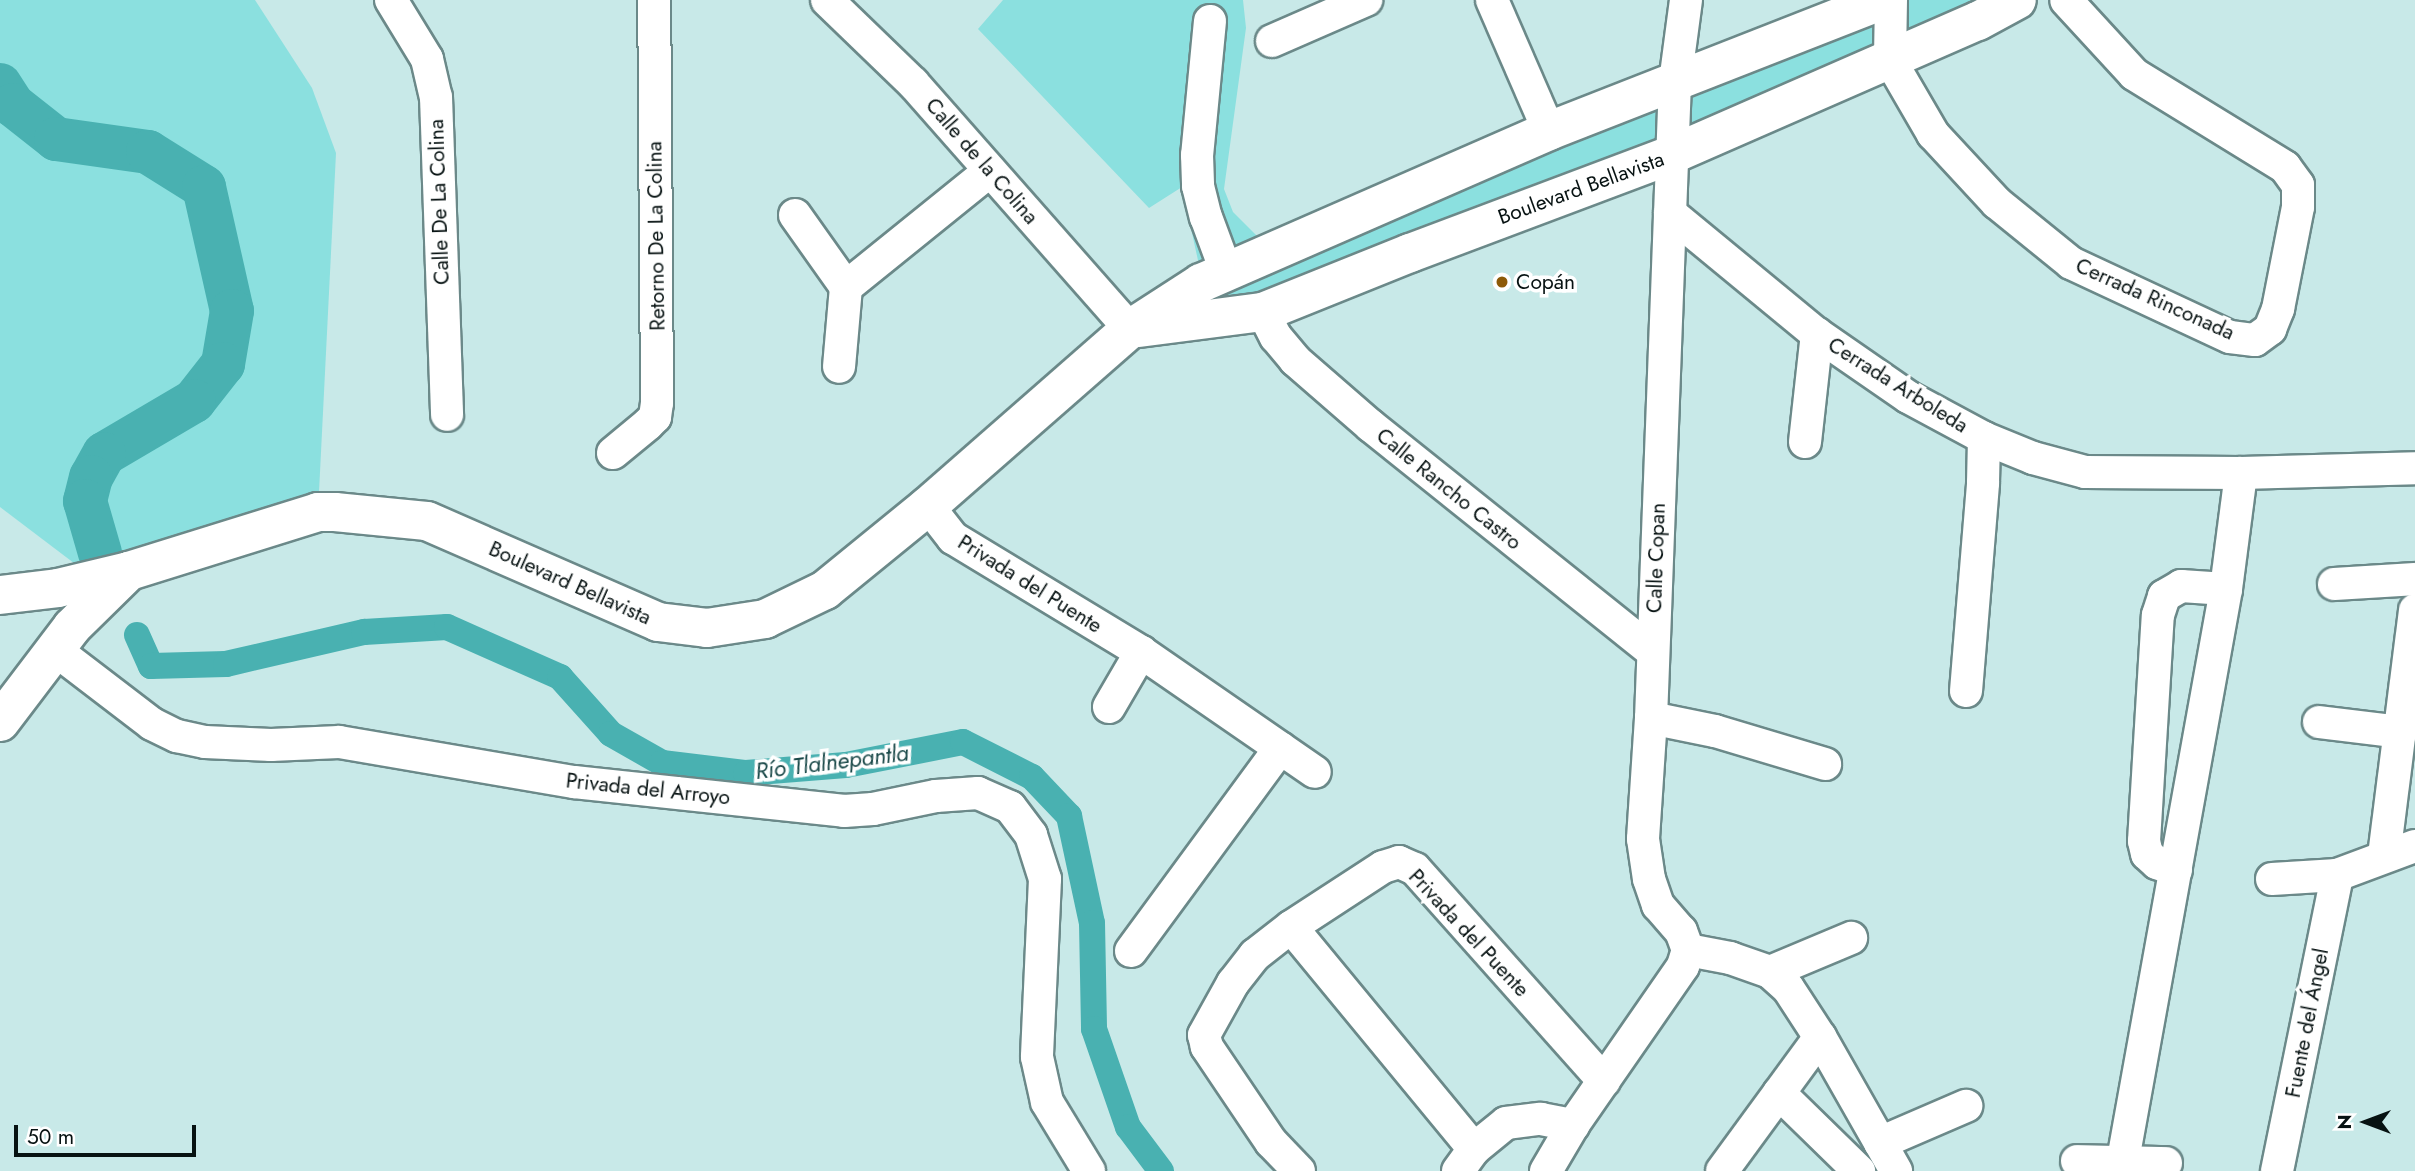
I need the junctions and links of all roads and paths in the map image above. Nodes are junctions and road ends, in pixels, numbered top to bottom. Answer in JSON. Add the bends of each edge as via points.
{"nodes":[{"id":1,"x":391,"y":0,"type":"edge"},
{"id":2,"x":654,"y":0,"type":"edge"},
{"id":3,"x":827,"y":0,"type":"edge"},
{"id":4,"x":1492,"y":0,"type":"edge"},
{"id":5,"x":1686,"y":0,"type":"edge"},
{"id":6,"x":1883,"y":0,"type":"edge"},
{"id":7,"x":1891,"y":0,"type":"edge"},
{"id":8,"x":2017,"y":0,"type":"edge"},
{"id":9,"x":2066,"y":0,"type":"edge"},
{"id":10,"x":1362,"y":1,"type":"edge"},
{"id":11,"x":1210,"y":21,"type":"dead end"},
{"id":12,"x":1272,"y":41,"type":"dead end"},
{"id":13,"x":1890,"y":61,"type":"junction"},
{"id":14,"x":1675,"y":82,"type":"junction"},
{"id":15,"x":1549,"y":131,"type":"junction"},
{"id":16,"x":1673,"y":154,"type":"junction"},
{"id":17,"x":990,"y":171,"type":"junction"},
{"id":18,"x":1670,"y":213,"type":"junction"},
{"id":19,"x":795,"y":215,"type":"dead end"},
{"id":20,"x":1226,"y":271,"type":"junction"},
{"id":21,"x":846,"y":287,"type":"junction"},
{"id":22,"x":1263,"y":312,"type":"junction"},
{"id":23,"x":1130,"y":329,"type":"junction"},
{"id":24,"x":1815,"y":347,"type":"junction"},
{"id":25,"x":839,"y":366,"type":"dead end"},
{"id":26,"x":447,"y":415,"type":"dead end"},
{"id":27,"x":1984,"y":438,"type":"junction"},
{"id":28,"x":1805,"y":442,"type":"dead end"},
{"id":29,"x":613,"y":453,"type":"dead end"},
{"id":30,"x":2415,"y":468,"type":"edge"},
{"id":31,"x":2241,"y":473,"type":"junction"},
{"id":32,"x":928,"y":506,"type":"junction"},
{"id":33,"x":123,"y":575,"type":"junction"},
{"id":34,"x":2415,"y":579,"type":"edge"},
{"id":35,"x":2334,"y":584,"type":"dead end"},
{"id":36,"x":2226,"y":589,"type":"junction"},
{"id":37,"x":0,"y":595,"type":"edge"},
{"id":38,"x":2415,"y":610,"type":"edge"},
{"id":39,"x":64,"y":637,"type":"junction"},
{"id":40,"x":1652,"y":651,"type":"junction"},
{"id":41,"x":1141,"y":652,"type":"junction"},
{"id":42,"x":1966,"y":691,"type":"dead end"},
{"id":43,"x":1109,"y":707,"type":"dead end"},
{"id":44,"x":1651,"y":718,"type":"junction"},
{"id":45,"x":0,"y":722,"type":"edge"},
{"id":46,"x":2319,"y":722,"type":"dead end"},
{"id":47,"x":2400,"y":732,"type":"junction"},
{"id":48,"x":1280,"y":748,"type":"junction"},
{"id":49,"x":1825,"y":764,"type":"dead end"},
{"id":50,"x":1315,"y":772,"type":"dead end"},
{"id":51,"x":2415,"y":846,"type":"edge"},
{"id":52,"x":2384,"y":856,"type":"junction"},
{"id":53,"x":2176,"y":870,"type":"junction"},
{"id":54,"x":2337,"y":875,"type":"junction"},
{"id":55,"x":2272,"y":879,"type":"dead end"},
{"id":56,"x":1291,"y":927,"type":"junction"},
{"id":57,"x":1851,"y":938,"type":"dead end"},
{"id":58,"x":1688,"y":950,"type":"junction"},
{"id":59,"x":1130,"y":951,"type":"dead end"},
{"id":60,"x":1770,"y":972,"type":"junction"},
{"id":61,"x":1820,"y":1037,"type":"junction"},
{"id":62,"x":1604,"y":1082,"type":"junction"},
{"id":63,"x":1779,"y":1093,"type":"junction"},
{"id":64,"x":1966,"y":1106,"type":"dead end"},
{"id":65,"x":1573,"y":1125,"type":"junction"},
{"id":66,"x":1881,"y":1143,"type":"junction"},
{"id":67,"x":1466,"y":1160,"type":"edge"},
{"id":68,"x":2123,"y":1160,"type":"junction"},
{"id":69,"x":2077,"y":1161,"type":"dead end"},
{"id":70,"x":2166,"y":1163,"type":"dead end"},
{"id":71,"x":1088,"y":1171,"type":"edge"},
{"id":72,"x":1299,"y":1171,"type":"edge"},
{"id":73,"x":1546,"y":1171,"type":"edge"},
{"id":74,"x":1722,"y":1171,"type":"edge"},
{"id":75,"x":1859,"y":1171,"type":"edge"},
{"id":76,"x":1896,"y":1171,"type":"edge"},
{"id":77,"x":2277,"y":1171,"type":"edge"}],
"edges":[{"from":1,"to":26,"type":"street","name":"Calle De La Colina","via":[[428,59],[436,97]]},
{"from":2,"to":29,"type":"street","name":"Retorno De La Colina","via":[[657,403],[655,417]]},
{"from":3,"to":17,"type":"street","name":"Calle de la Colina","via":[[913,83]]},
{"from":4,"to":15,"type":"street"},
{"from":5,"to":14,"type":"street","name":"Calle Copan"},
{"from":6,"to":14,"type":"main road","name":"Boulevard Bellavista"},
{"from":7,"to":13,"type":"street"},
{"from":8,"to":13,"type":"main road","name":"Boulevard Bellavista"},
{"from":9,"to":13,"type":"street","name":"Cerrada Rinconada","via":[[2134,74],[2285,167],[2298,185],[2298,207],[2278,309],[2270,329],[2255,340],[2230,337],[2071,263],[1997,203],[1933,134]]},
{"from":10,"to":12,"type":"street"},
{"from":11,"to":20,"type":"street","via":[[1198,186]]},
{"from":13,"to":16,"type":"main road","name":"Boulevard Bellavista"},
{"from":14,"to":15,"type":"main road","name":"Boulevard Bellavista"},
{"from":14,"to":16,"type":"street","name":"Calle Copan"},
{"from":15,"to":20,"type":"main road","name":"Boulevard Bellavista"},
{"from":16,"to":18,"type":"street","name":"Calle Copan"},
{"from":16,"to":22,"type":"main road","name":"Boulevard Bellavista"},
{"from":17,"to":21,"type":"street"},
{"from":17,"to":23,"type":"street","name":"Calle de la Colina"},
{"from":18,"to":24,"type":"street","name":"Cerrada Arboleda"},
{"from":18,"to":40,"type":"street","name":"Calle Copan"},
{"from":19,"to":21,"type":"street"},
{"from":20,"to":23,"type":"main road","name":"Boulevard Bellavista"},
{"from":21,"to":25,"type":"street"},
{"from":22,"to":23,"type":"main road","name":"Boulevard Bellavista"},
{"from":22,"to":40,"type":"street","name":"Calle Rancho Castro","via":[[1295,360],[1361,418]]},
{"from":23,"to":32,"type":"main road","name":"Boulevard Bellavista"},
{"from":24,"to":27,"type":"street","name":"Cerrada Arboleda"},
{"from":24,"to":28,"type":"street"},
{"from":27,"to":31,"type":"street","name":"Cerrada Arboleda","via":[[2085,472]]},
{"from":27,"to":42,"type":"street"},
{"from":30,"to":31,"type":"street","name":"Cerrada Arboleda"},
{"from":31,"to":36,"type":"street"},
{"from":32,"to":33,"type":"main road","name":"Boulevard Bellavista","via":[[825,590],[765,619],[707,628],[658,622],[428,522],[379,514],[318,512]]},
{"from":32,"to":41,"type":"street","name":"Privada del Puente","via":[[953,538]]},
{"from":33,"to":37,"type":"main road","name":"Boulevard Bellavista"},
{"from":33,"to":39,"type":"main road","name":"Boulevard Bellavista"},
{"from":34,"to":35,"type":"street"},
{"from":36,"to":53,"type":"street"},
{"from":36,"to":53,"type":"street","via":[[2181,586],[2164,596],[2158,615],[2144,841],[2147,854]]},
{"from":38,"to":47,"type":"street"},
{"from":39,"to":45,"type":"main road","name":"Boulevard Bellavista"},
{"from":39,"to":71,"type":"street","name":"Privada del Arroyo","via":[[152,724],[205,742],[339,742],[574,782],[844,811],[978,793],[1010,807],[1031,835],[1045,879],[1037,1056],[1047,1102]]},
{"from":40,"to":44,"type":"street","name":"Calle Copan"},
{"from":41,"to":43,"type":"street"},
{"from":41,"to":48,"type":"street","name":"Privada del Puente"},
{"from":44,"to":49,"type":"street","via":[[1715,730]]},
{"from":44,"to":58,"type":"street","name":"Calle Copan","via":[[1643,839],[1649,879],[1658,905],[1681,931]]},
{"from":46,"to":47,"type":"street"},
{"from":47,"to":52,"type":"street"},
{"from":48,"to":50,"type":"street","name":"Privada del Puente"},
{"from":48,"to":59,"type":"street"},
{"from":51,"to":52,"type":"street"},
{"from":52,"to":54,"type":"street"},
{"from":53,"to":68,"type":"street"},
{"from":54,"to":55,"type":"street"},
{"from":54,"to":77,"type":"street","name":"Fuente del Ángel"},
{"from":56,"to":62,"type":"street","name":"Privada del Puente","via":[[1382,867],[1399,862],[1415,869]]},
{"from":56,"to":67,"type":"street"},
{"from":56,"to":72,"type":"street","name":"Privada del Puente","via":[[1255,955],[1204,1035],[1207,1047],[1271,1142]]},
{"from":57,"to":60,"type":"street"},
{"from":58,"to":60,"type":"street"},
{"from":58,"to":62,"type":"street","via":[[1683,966]]},
{"from":60,"to":61,"type":"street","via":[[1788,988]]},
{"from":61,"to":63,"type":"street"},
{"from":61,"to":66,"type":"street"},
{"from":62,"to":65,"type":"street"},
{"from":63,"to":74,"type":"street"},
{"from":63,"to":75,"type":"street"},
{"from":64,"to":66,"type":"street"},
{"from":65,"to":67,"type":"street","via":[[1541,1119],[1506,1122]]},
{"from":65,"to":73,"type":"street"},
{"from":66,"to":76,"type":"street"},
{"from":68,"to":69,"type":"street"},
{"from":68,"to":70,"type":"street"}]}
